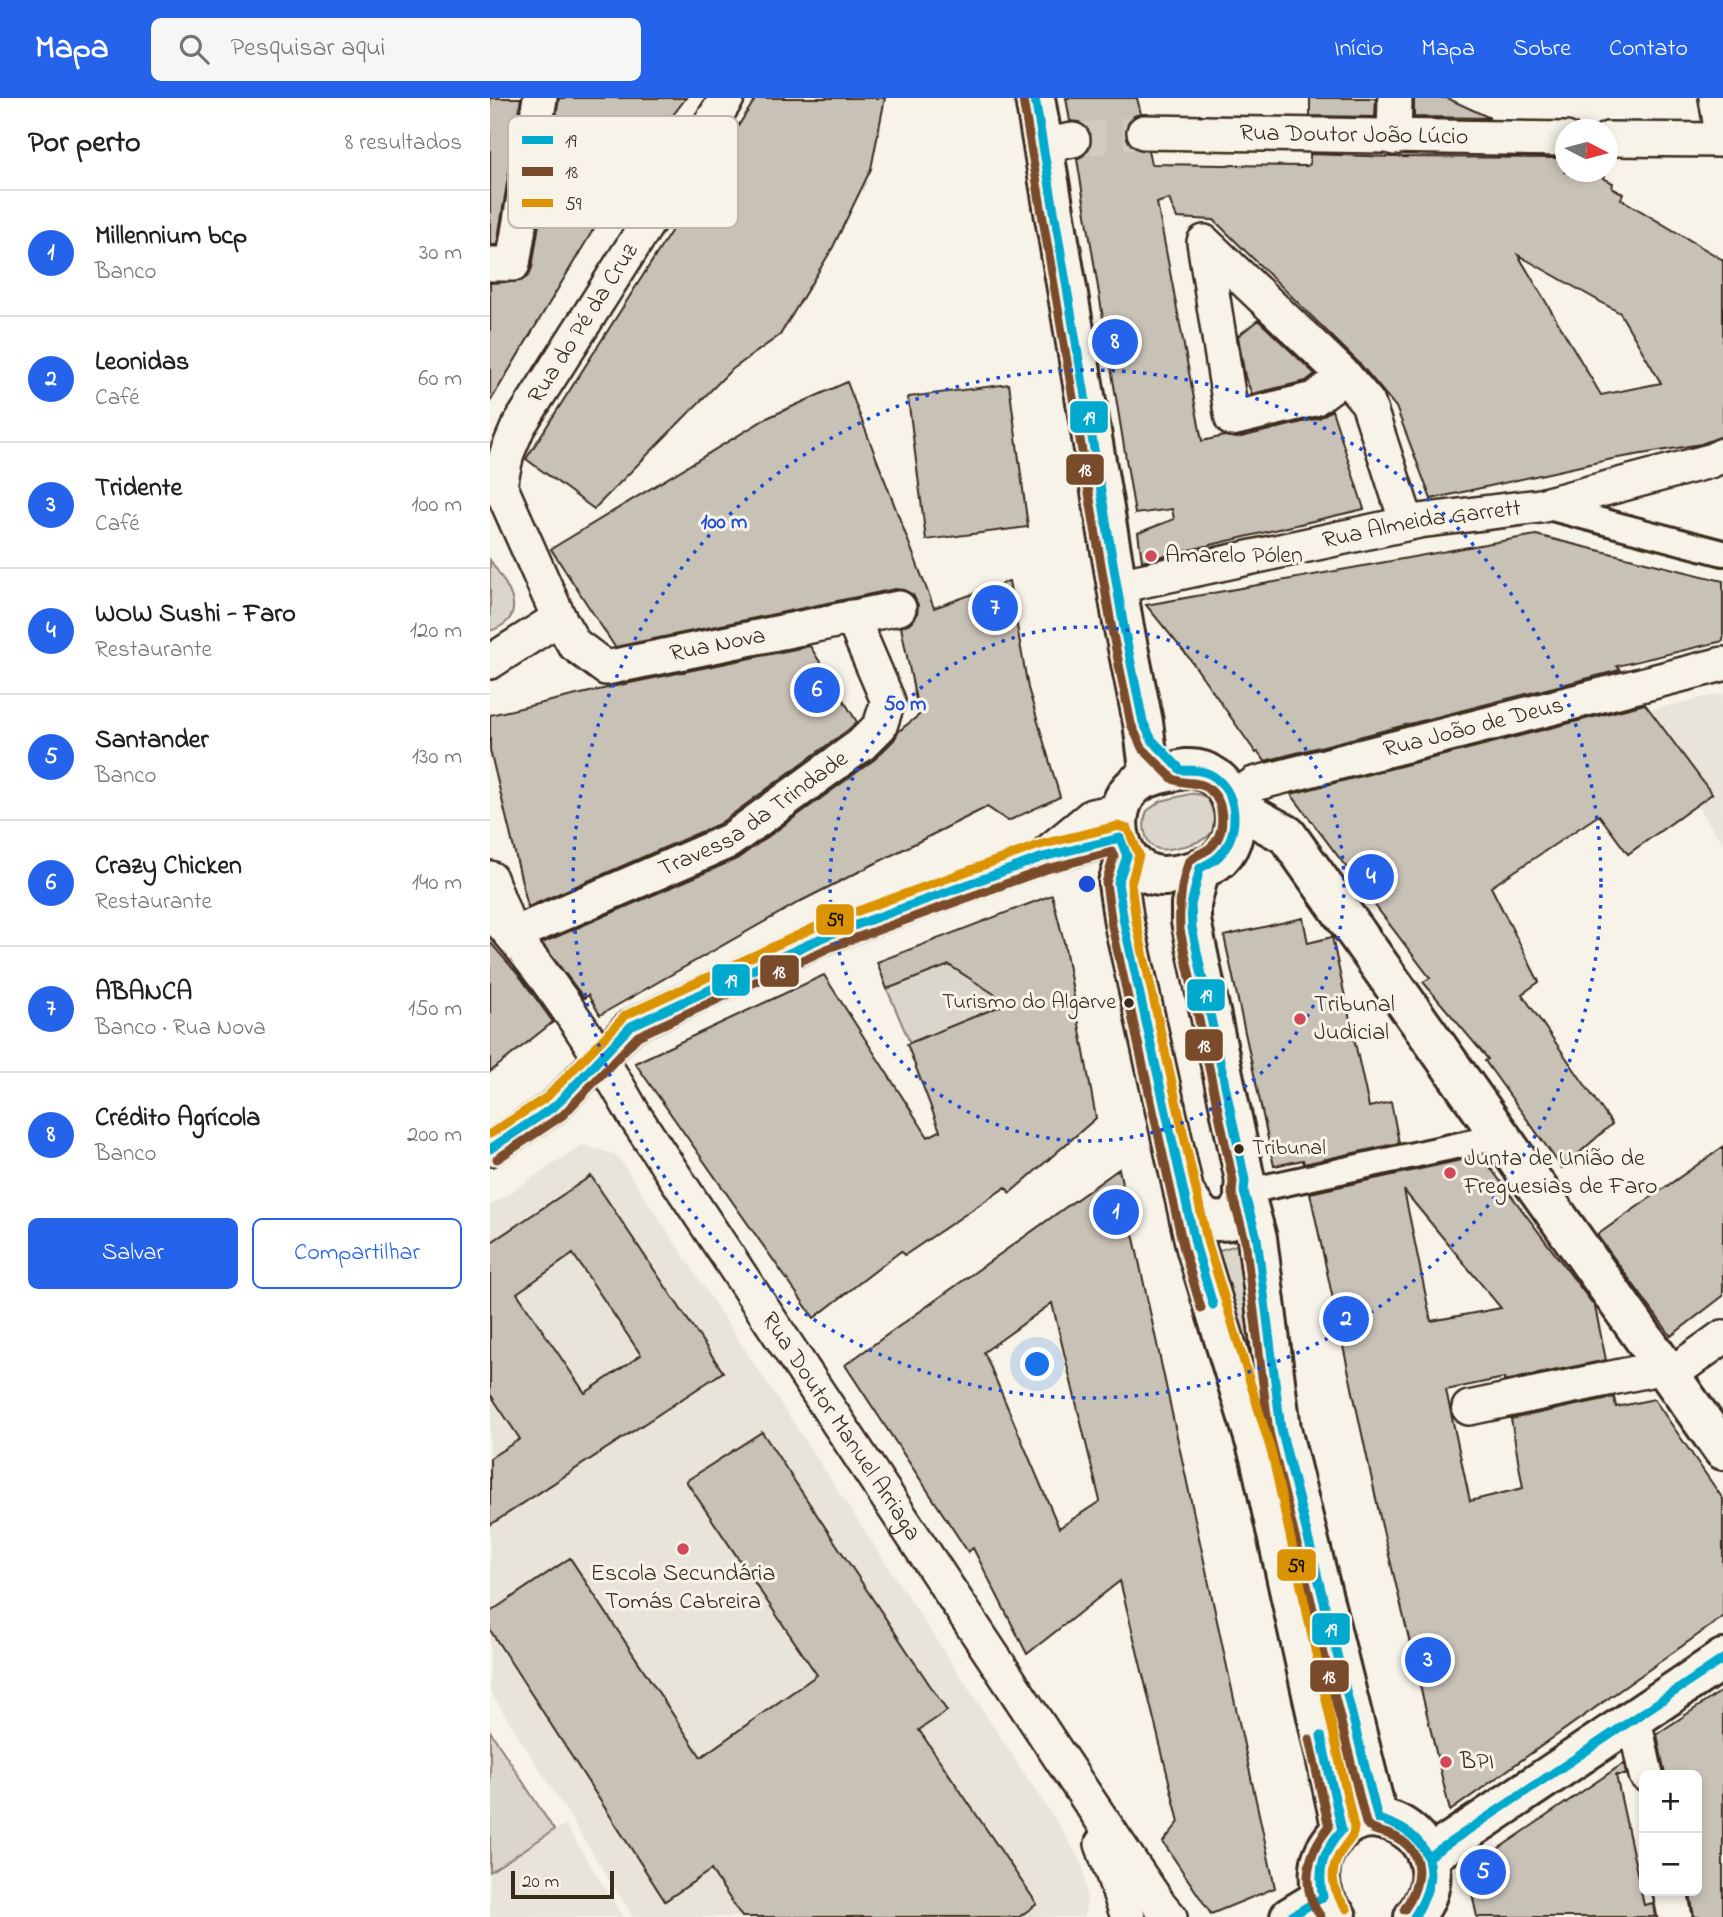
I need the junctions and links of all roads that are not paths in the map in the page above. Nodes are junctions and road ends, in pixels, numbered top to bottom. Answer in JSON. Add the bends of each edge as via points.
{"nodes":[{"id":1,"x":540,"y":98,"type":"edge"},
{"id":2,"x":727,"y":98,"type":"edge"},
{"id":3,"x":1035,"y":98,"type":"edge"},
{"id":4,"x":1395,"y":98,"type":"edge"},
{"id":5,"x":1716,"y":98,"type":"edge"},
{"id":6,"x":536,"y":116,"type":"edge"},
{"id":7,"x":716,"y":116,"type":"edge"},
{"id":8,"x":1144,"y":132,"type":"tunnel mouth"},
{"id":9,"x":1394,"y":138,"type":"junction"},
{"id":10,"x":1555,"y":139,"type":"edge"},
{"id":11,"x":1618,"y":139,"type":"edge"},
{"id":12,"x":1723,"y":140,"type":"edge"},
{"id":13,"x":510,"y":228,"type":"edge"},
{"id":14,"x":645,"y":228,"type":"edge"},
{"id":15,"x":502,"y":264,"type":"edge"},
{"id":16,"x":1346,"y":376,"type":"junction"},
{"id":17,"x":1723,"y":454,"type":"edge"},
{"id":18,"x":494,"y":480,"type":"edge"},
{"id":19,"x":1541,"y":506,"type":"junction"},
{"id":20,"x":1407,"y":523,"type":"junction"},
{"id":21,"x":1723,"y":552,"type":"edge"},
{"id":22,"x":1118,"y":586,"type":"junction"},
{"id":23,"x":899,"y":608,"type":"dead end"},
{"id":24,"x":852,"y":617,"type":"junction"},
{"id":25,"x":559,"y":618,"type":"junction"},
{"id":26,"x":503,"y":653,"type":"edge"},
{"id":27,"x":1723,"y":664,"type":"edge"},
{"id":28,"x":1166,"y":774,"type":"junction"},
{"id":29,"x":1244,"y":795,"type":"junction"},
{"id":30,"x":1122,"y":835,"type":"junction"},
{"id":31,"x":1200,"y":868,"type":"junction"},
{"id":32,"x":490,"y":878,"type":"edge"},
{"id":33,"x":490,"y":910,"type":"edge"},
{"id":34,"x":512,"y":935,"type":"junction"},
{"id":35,"x":602,"y":1058,"type":"junction"},
{"id":36,"x":1501,"y":1136,"type":"junction"},
{"id":37,"x":490,"y":1149,"type":"edge"},
{"id":38,"x":1244,"y":1192,"type":"junction"},
{"id":39,"x":1184,"y":1193,"type":"junction"},
{"id":40,"x":1723,"y":1337,"type":"edge"},
{"id":41,"x":1667,"y":1371,"type":"junction"},
{"id":42,"x":1469,"y":1408,"type":"dead end"},
{"id":43,"x":1723,"y":1450,"type":"edge"},
{"id":44,"x":1723,"y":1658,"type":"edge"},
{"id":45,"x":1634,"y":1718,"type":"junction"},
{"id":46,"x":1645,"y":1770,"type":"edge"},
{"id":47,"x":1083,"y":1793,"type":"junction"},
{"id":48,"x":1378,"y":1819,"type":"junction"},
{"id":49,"x":1342,"y":1830,"type":"junction"},
{"id":50,"x":1428,"y":1857,"type":"junction"},
{"id":51,"x":1113,"y":1873,"type":"junction"},
{"id":52,"x":1671,"y":1896,"type":"edge"},
{"id":53,"x":1329,"y":1907,"type":"edge"},
{"id":54,"x":1164,"y":1912,"type":"edge"},
{"id":55,"x":1119,"y":1917,"type":"edge"},
{"id":56,"x":1128,"y":1917,"type":"edge"},
{"id":57,"x":1290,"y":1917,"type":"edge"},
{"id":58,"x":1414,"y":1917,"type":"edge"},
{"id":59,"x":1675,"y":1917,"type":"edge"}],
"edges":[{"from":1,"to":6,"type":"street"},
{"from":2,"to":7,"type":"street","name":"Rua do Pé da Cruz"},
{"from":3,"to":22,"type":"main road","via":[[1059,143]]},
{"from":4,"to":9,"type":"street"},
{"from":5,"to":12,"type":"street"},
{"from":8,"to":9,"type":"street","name":"Rua Doutor João Lúcio"},
{"from":9,"to":10,"type":"street","name":"Rua Doutor João Lúcio"},
{"from":11,"to":12,"type":"street"},
{"from":13,"to":15,"type":"street"},
{"from":14,"to":18,"type":"street","name":"Rua do Pé da Cruz","via":[[518,428],[500,484]]},
{"from":16,"to":16,"type":"street","via":[[1234,271],[1204,242],[1232,419],[1314,400]]},
{"from":16,"to":20,"type":"street","via":[[1368,403]]},
{"from":17,"to":19,"type":"street","name":"Rua Almeida Garrett"},
{"from":18,"to":25,"type":"street","name":"Rua Nova"},
{"from":19,"to":20,"type":"street","name":"Rua Almeida Garrett"},
{"from":19,"to":21,"type":"street"},
{"from":20,"to":22,"type":"street","name":"Rua Almeida Garrett"},
{"from":22,"to":28,"type":"main road","via":[[1143,722]]},
{"from":23,"to":24,"type":"street","name":"Rua Nova"},
{"from":24,"to":25,"type":"street","name":"Rua Nova","via":[[606,668],[574,644]]},
{"from":24,"to":34,"type":"street","name":"Travessa da Trindade","via":[[888,701],[880,726],[861,745],[729,841]]},
{"from":25,"to":26,"type":"street"},
{"from":27,"to":29,"type":"street","name":"Rua João de Deus"},
{"from":28,"to":29,"type":"main road","via":[[1197,769]]},
{"from":28,"to":30,"type":"main road","via":[[1134,786],[1122,801]]},
{"from":29,"to":31,"type":"main road","via":[[1229,846],[1215,862]]},
{"from":29,"to":36,"type":"main road","via":[[1287,835]]},
{"from":30,"to":31,"type":"main road","via":[[1136,867],[1150,874],[1166,876]]},
{"from":30,"to":35,"type":"street","via":[[1092,816],[1043,857],[826,936],[631,1026]]},
{"from":30,"to":39,"type":"main road","via":[[1120,902]]},
{"from":31,"to":38,"type":"main road","via":[[1191,921]]},
{"from":32,"to":34,"type":"street"},
{"from":33,"to":34,"type":"street"},
{"from":34,"to":35,"type":"street","name":"Rua Doutor Manuel Arriaga"},
{"from":35,"to":37,"type":"street","via":[[555,1105]]},
{"from":35,"to":47,"type":"street","name":"Rua Doutor Manuel Arriaga","via":[[644,1130]]},
{"from":36,"to":38,"type":"street"},
{"from":36,"to":41,"type":"main road"},
{"from":38,"to":39,"type":"main road","via":[[1235,1219],[1216,1223],[1203,1218]]},
{"from":38,"to":48,"type":"main road","via":[[1257,1238],[1281,1429]]},
{"from":39,"to":49,"type":"main road","via":[[1260,1457]]},
{"from":40,"to":41,"type":"street"},
{"from":41,"to":42,"type":"street"},
{"from":41,"to":43,"type":"main road"},
{"from":44,"to":45,"type":"main road"},
{"from":45,"to":46,"type":"street"},
{"from":45,"to":50,"type":"main road"},
{"from":47,"to":51,"type":"street","name":"Rua Doutor Manuel Arriaga"},
{"from":47,"to":54,"type":"street","name":"Rua Doutor Manuel Arriaga"},
{"from":48,"to":49,"type":"main road"},
{"from":48,"to":50,"type":"main road","via":[[1406,1828]]},
{"from":49,"to":53,"type":"main road","via":[[1321,1860],[1319,1879]]},
{"from":50,"to":58,"type":"main road","via":[[1430,1890]]},
{"from":51,"to":55,"type":"street","name":"Rua Doutor Manuel Arriaga"},
{"from":51,"to":56,"type":"street","name":"Rua Doutor Manuel Arriaga"},
{"from":52,"to":59,"type":"street"},
{"from":53,"to":57,"type":"main road"}]}
